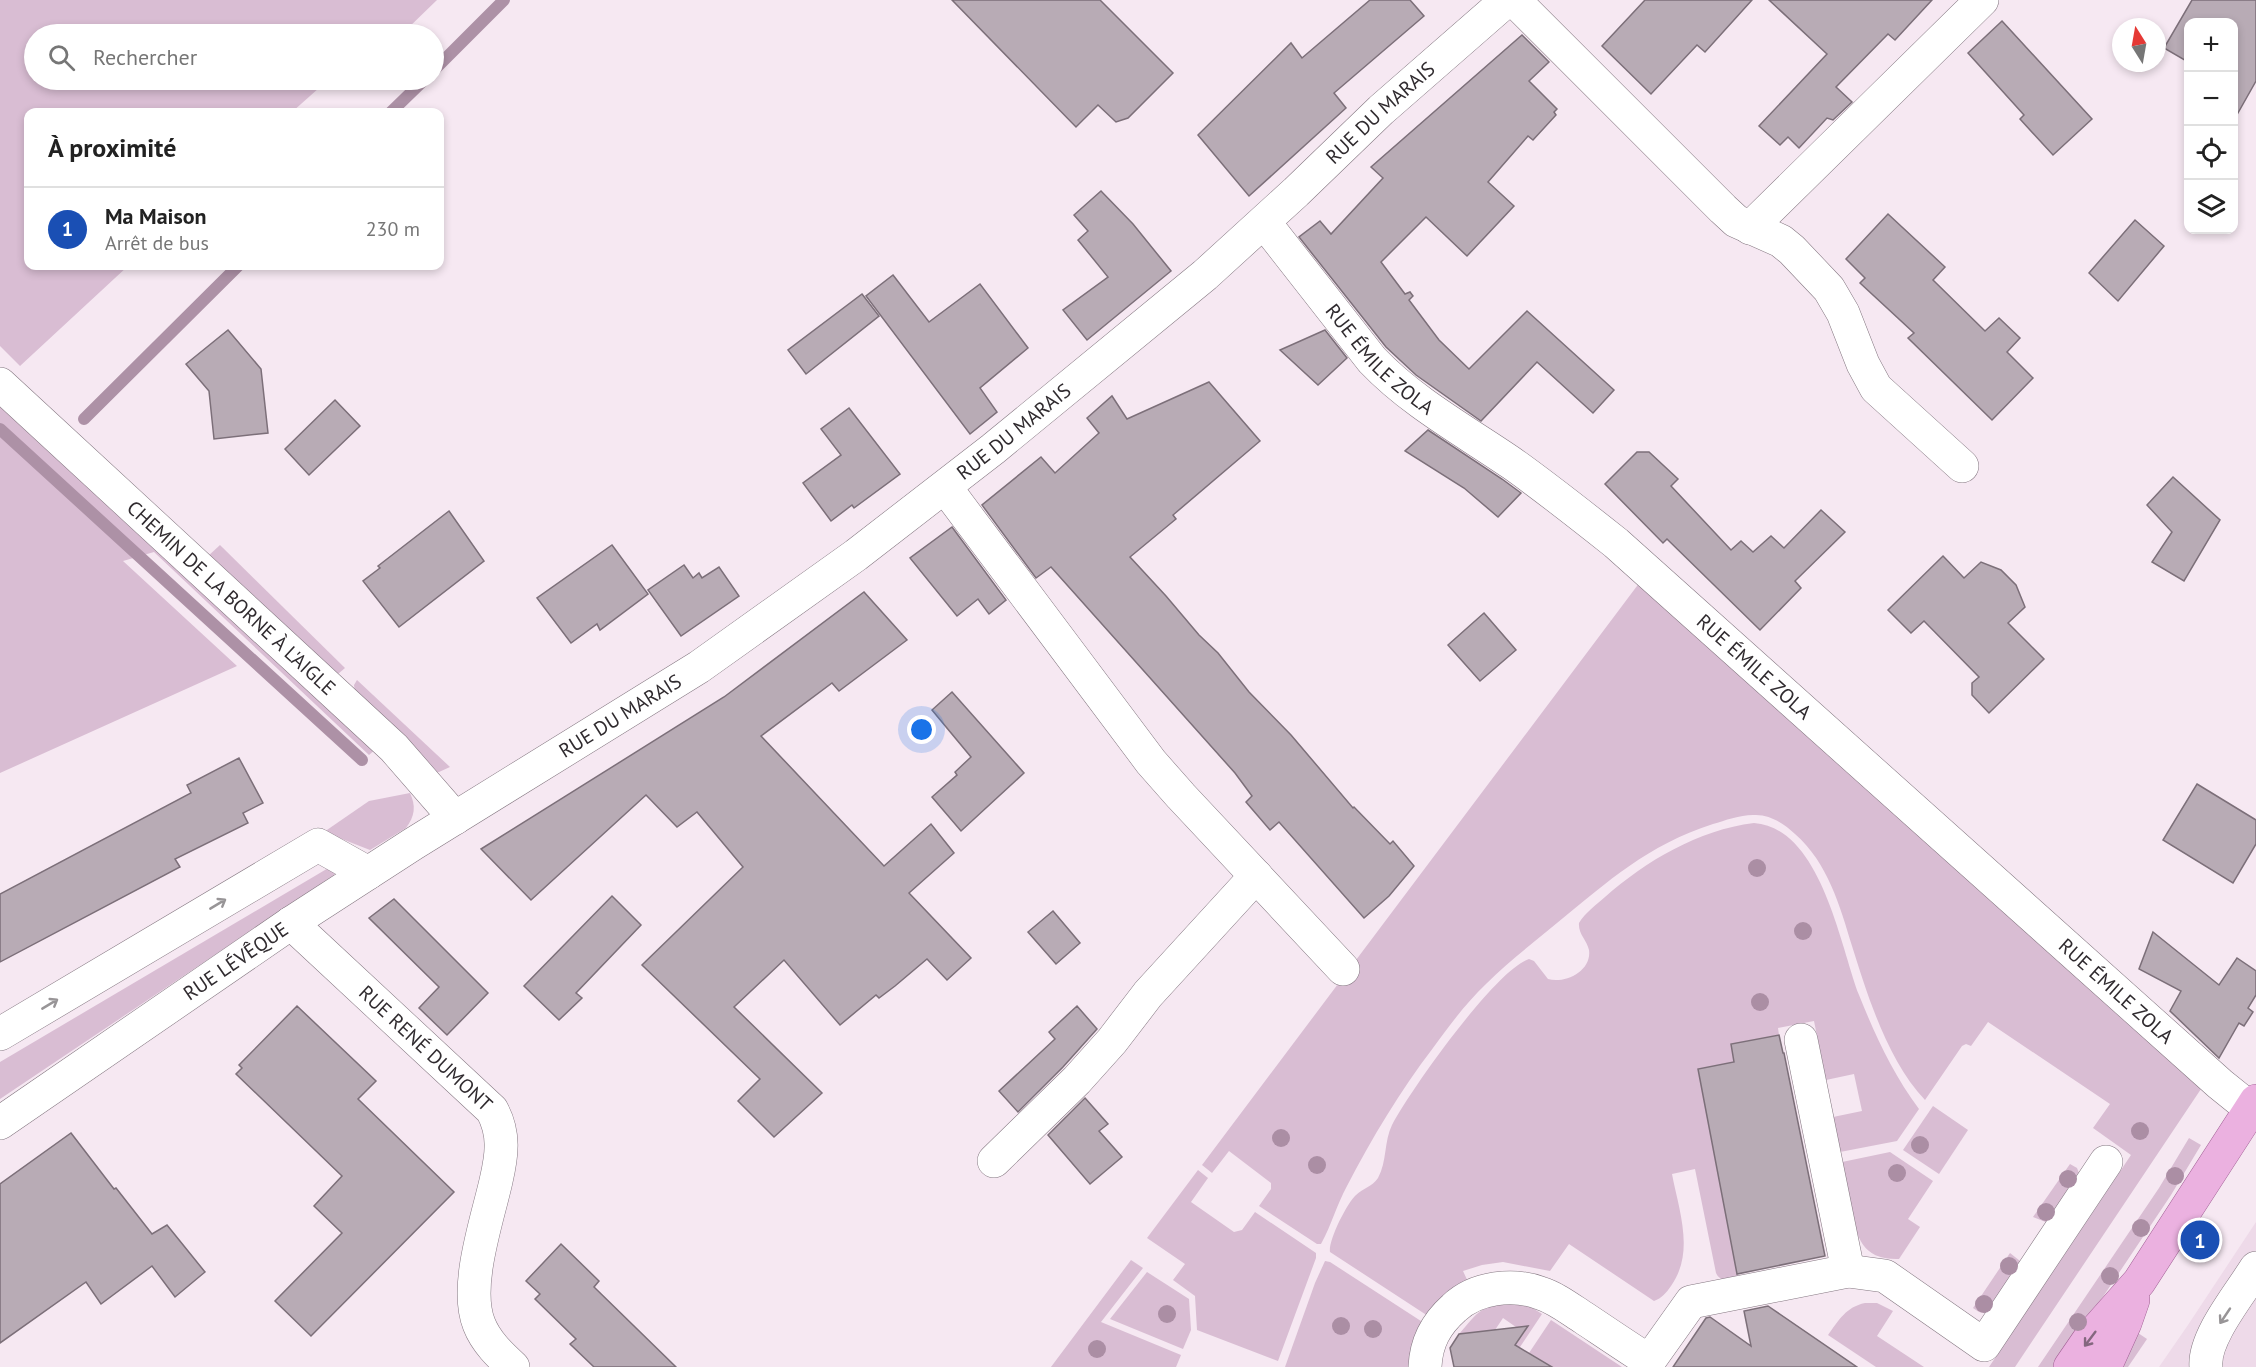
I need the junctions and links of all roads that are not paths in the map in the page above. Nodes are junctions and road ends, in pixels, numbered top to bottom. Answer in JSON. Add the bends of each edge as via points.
{"nodes":[{"id":1,"x":1507,"y":0,"type":"edge"},
{"id":2,"x":1514,"y":0,"type":"edge"},
{"id":3,"x":1982,"y":0,"type":"edge"},
{"id":4,"x":1264,"y":222,"type":"junction"},
{"id":5,"x":1750,"y":228,"type":"junction"},
{"id":6,"x":0,"y":384,"type":"edge"},
{"id":7,"x":1962,"y":466,"type":"dead end"},
{"id":8,"x":945,"y":487,"type":"junction"},
{"id":9,"x":466,"y":811,"type":"junction"},
{"id":10,"x":368,"y":873,"type":"junction"},
{"id":11,"x":1256,"y":876,"type":"junction"},
{"id":12,"x":291,"y":923,"type":"junction"},
{"id":13,"x":1343,"y":969,"type":"dead end"},
{"id":14,"x":0,"y":1034,"type":"edge"},
{"id":15,"x":1801,"y":1040,"type":"dead end"},
{"id":16,"x":2254,"y":1105,"type":"edge"},
{"id":17,"x":0,"y":1123,"type":"edge"},
{"id":18,"x":994,"y":1161,"type":"dead end"},
{"id":19,"x":2106,"y":1162,"type":"dead end"},
{"id":20,"x":2256,"y":1268,"type":"edge"},
{"id":21,"x":1848,"y":1271,"type":"junction"},
{"id":22,"x":2139,"y":1282,"type":"junction"},
{"id":23,"x":1977,"y":1356,"type":"edge"},
{"id":24,"x":513,"y":1367,"type":"edge"},
{"id":25,"x":1425,"y":1367,"type":"edge"},
{"id":26,"x":2070,"y":1367,"type":"edge"},
{"id":27,"x":2105,"y":1367,"type":"edge"},
{"id":28,"x":2206,"y":1367,"type":"edge"}],
"edges":[{"from":1,"to":4,"type":"street","name":"RUE DU MARAIS","via":[[1381,110]]},
{"from":2,"to":5,"type":"street","via":[[1723,209]]},
{"from":3,"to":5,"type":"street"},
{"from":4,"to":8,"type":"street","name":"RUE DU MARAIS","via":[[1070,388]]},
{"from":4,"to":16,"type":"street","name":"RUE ÉMILE ZOLA","via":[[1390,379],[1513,464],[1616,543],[2220,1084]]},
{"from":5,"to":7,"type":"street","via":[[1786,246],[1829,289],[1876,388]]},
{"from":6,"to":9,"type":"street","name":"CHEMIN DE LA BORNE À L'AIGLE","via":[[418,773]]},
{"from":8,"to":9,"type":"street","name":"RUE DU MARAIS","via":[[742,637],[643,703]]},
{"from":8,"to":11,"type":"street","via":[[1151,762]]},
{"from":9,"to":10,"type":"street","name":"RUE LÉVÊQUE"},
{"from":10,"to":12,"type":"street","name":"RUE LÉVÊQUE"},
{"from":14,"to":10,"type":"street","one_way":true,"via":[[318,845]]},
{"from":11,"to":13,"type":"street"},
{"from":11,"to":18,"type":"street","via":[[1148,994],[1077,1080]]},
{"from":12,"to":17,"type":"street","name":"RUE LÉVÊQUE"},
{"from":12,"to":24,"type":"street","name":"RUE RENÉ DUMONT","via":[[492,1110],[502,1140],[501,1159],[477,1265],[475,1307],[486,1339]]},
{"from":15,"to":21,"type":"street"},
{"from":16,"to":22,"type":"main road"},
{"from":19,"to":23,"type":"street"},
{"from":20,"to":28,"type":"street","one_way":true,"via":[[2212,1336],[2205,1356]]},
{"from":21,"to":23,"type":"street","via":[[1885,1276]]},
{"from":21,"to":25,"type":"street","via":[[1691,1302],[1649,1361],[1549,1296],[1524,1288],[1490,1290],[1457,1305],[1442,1319],[1431,1336]]},
{"from":22,"to":26,"type":"main road","one_way":true,"via":[[2099,1326]]},
{"from":22,"to":27,"type":"main road"}]}
